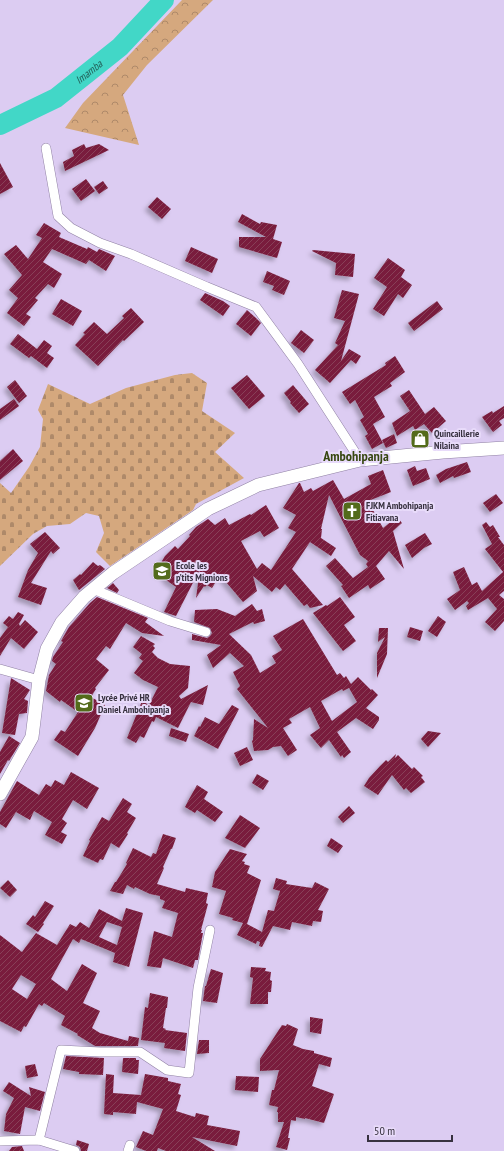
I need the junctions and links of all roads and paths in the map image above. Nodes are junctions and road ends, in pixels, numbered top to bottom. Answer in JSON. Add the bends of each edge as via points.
{"nodes":[{"id":1,"x":46,"y":148,"type":"dead end"},
{"id":2,"x":504,"y":448,"type":"edge"},
{"id":3,"x":360,"y":460,"type":"junction"},
{"id":4,"x":93,"y":589,"type":"junction"},
{"id":5,"x":206,"y":632,"type":"dead end"},
{"id":6,"x":0,"y":669,"type":"edge"},
{"id":7,"x":39,"y":680,"type":"junction"},
{"id":8,"x":0,"y":794,"type":"edge"},
{"id":9,"x":210,"y":930,"type":"dead end"},
{"id":10,"x":38,"y":1140,"type":"junction"},
{"id":11,"x":0,"y":1141,"type":"edge"},
{"id":12,"x":75,"y":1151,"type":"edge"}],
"edges":[{"from":1,"to":3,"type":"street","via":[[58,216],[71,228],[100,242],[256,307],[298,364]]},
{"from":2,"to":3,"type":"street"},
{"from":3,"to":4,"type":"street","via":[[258,485],[208,509]]},
{"from":4,"to":5,"type":"street","via":[[170,621]]},
{"from":4,"to":7,"type":"street","via":[[62,622],[47,649]]},
{"from":6,"to":7,"type":"street"},
{"from":7,"to":8,"type":"street","via":[[32,737]]},
{"from":9,"to":10,"type":"street","via":[[198,988],[189,1073],[167,1070],[140,1052],[61,1050]]},
{"from":10,"to":11,"type":"street"},
{"from":10,"to":12,"type":"street"}]}
